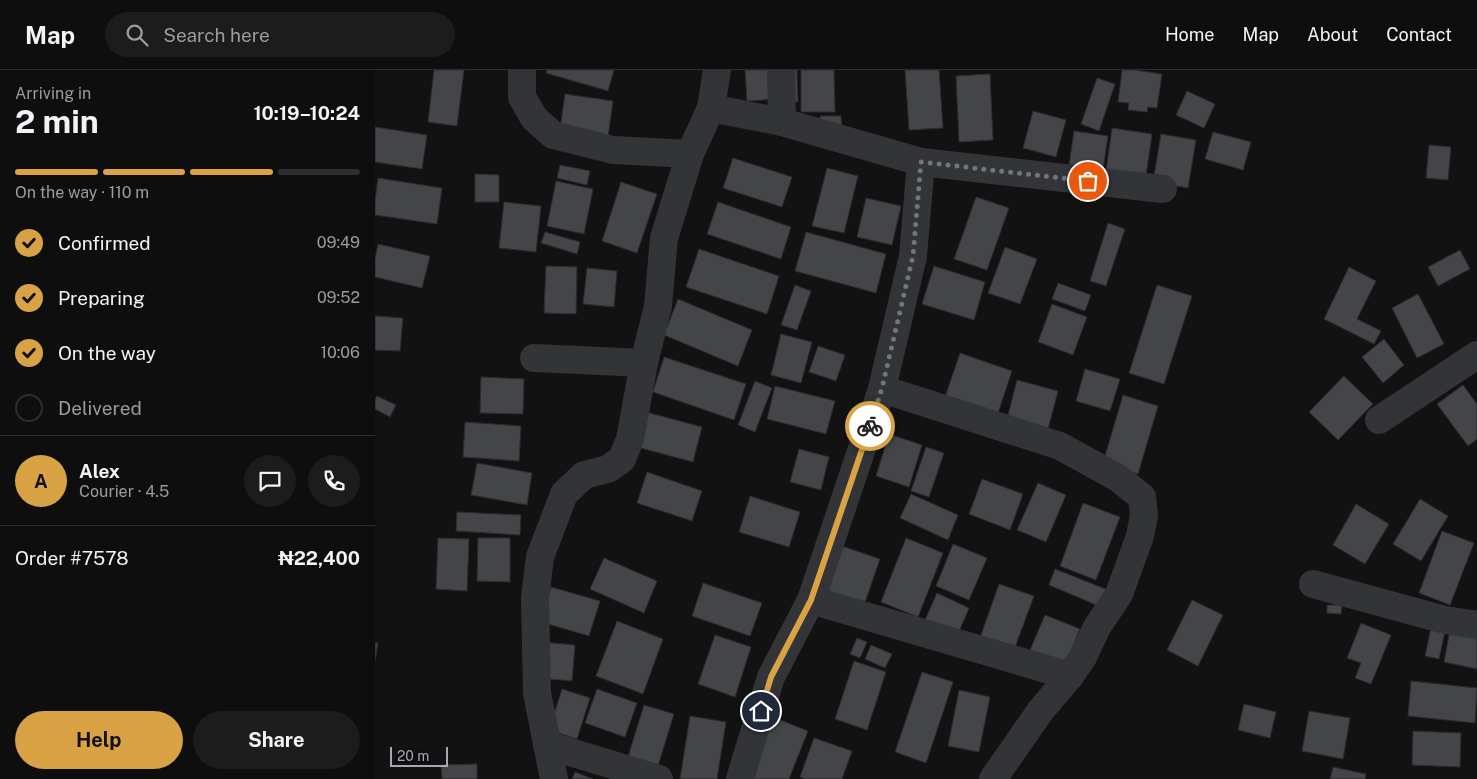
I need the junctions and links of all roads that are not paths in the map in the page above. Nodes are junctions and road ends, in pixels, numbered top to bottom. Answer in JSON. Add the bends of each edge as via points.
{"nodes":[{"id":1,"x":522,"y":70,"type":"edge"},
{"id":2,"x":717,"y":70,"type":"edge"},
{"id":3,"x":781,"y":70,"type":"edge"},
{"id":4,"x":711,"y":108,"type":"junction"},
{"id":5,"x":781,"y":122,"type":"junction"},
{"id":6,"x":690,"y":154,"type":"junction"},
{"id":7,"x":921,"y":162,"type":"junction"},
{"id":8,"x":1163,"y":189,"type":"dead end"},
{"id":9,"x":1477,"y":355,"type":"edge"},
{"id":10,"x":533,"y":358,"type":"dead end"},
{"id":11,"x":644,"y":363,"type":"junction"},
{"id":12,"x":882,"y":388,"type":"junction"},
{"id":13,"x":1379,"y":420,"type":"dead end"},
{"id":14,"x":1313,"y":584,"type":"dead end"},
{"id":15,"x":811,"y":600,"type":"junction"},
{"id":16,"x":1477,"y":625,"type":"edge"},
{"id":17,"x":1069,"y":676,"type":"junction"},
{"id":18,"x":547,"y":745,"type":"junction"},
{"id":19,"x":554,"y":779,"type":"edge"},
{"id":20,"x":659,"y":779,"type":"edge"},
{"id":21,"x":741,"y":779,"type":"edge"},
{"id":22,"x":993,"y":779,"type":"edge"}],
"edges":[{"from":1,"to":6,"type":"street","via":[[521,97],[534,118],[553,135],[613,150]]},
{"from":2,"to":4,"type":"street"},
{"from":3,"to":5,"type":"street"},
{"from":4,"to":5,"type":"street"},
{"from":4,"to":6,"type":"street"},
{"from":5,"to":7,"type":"street"},
{"from":6,"to":11,"type":"street","via":[[664,238],[658,306]]},
{"from":7,"to":8,"type":"street"},
{"from":7,"to":12,"type":"street","via":[[913,256]]},
{"from":9,"to":13,"type":"street"},
{"from":10,"to":11,"type":"street"},
{"from":11,"to":18,"type":"street","via":[[630,439],[622,459],[608,469],[584,475],[564,494],[540,557],[535,598],[537,693]]},
{"from":12,"to":15,"type":"street"},
{"from":12,"to":17,"type":"street","via":[[1060,446],[1117,478],[1142,497],[1144,516],[1140,536],[1119,594]]},
{"from":14,"to":16,"type":"street","via":[[1445,620]]},
{"from":15,"to":17,"type":"street"},
{"from":15,"to":21,"type":"street","via":[[771,677]]},
{"from":17,"to":22,"type":"street"},
{"from":18,"to":19,"type":"street"},
{"from":18,"to":20,"type":"street"}]}
